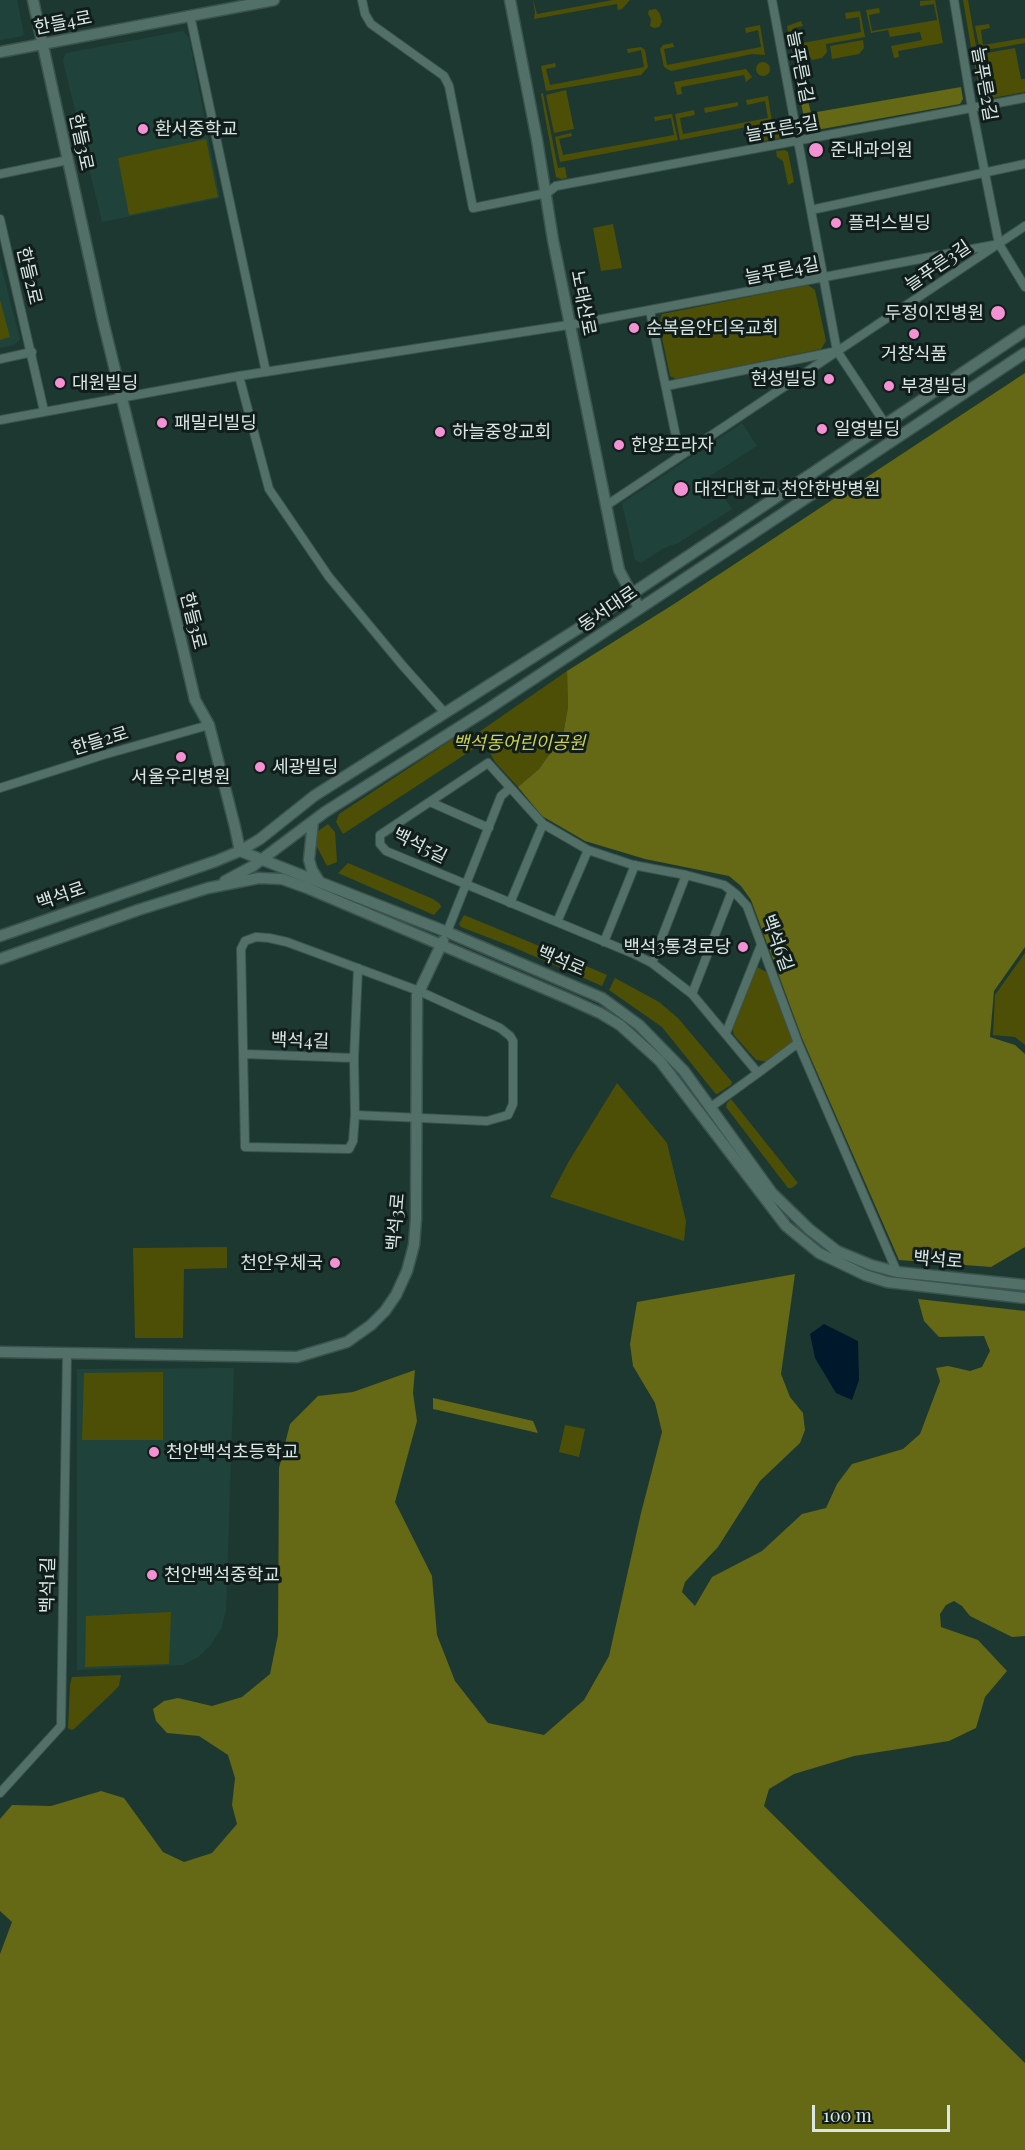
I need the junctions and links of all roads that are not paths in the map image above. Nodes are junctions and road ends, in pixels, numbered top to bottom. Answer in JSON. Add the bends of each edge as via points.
{"nodes":[{"id":1,"x":33,"y":0,"type":"edge"},
{"id":2,"x":274,"y":0,"type":"edge"},
{"id":3,"x":362,"y":0,"type":"edge"},
{"id":4,"x":510,"y":0,"type":"edge"},
{"id":5,"x":772,"y":0,"type":"edge"},
{"id":6,"x":954,"y":0,"type":"edge"},
{"id":7,"x":190,"y":15,"type":"junction"},
{"id":8,"x":43,"y":43,"type":"junction"},
{"id":9,"x":0,"y":52,"type":"edge"},
{"id":10,"x":1025,"y":98,"type":"edge"},
{"id":11,"x":972,"y":108,"type":"junction"},
{"id":12,"x":798,"y":141,"type":"junction"},
{"id":13,"x":68,"y":160,"type":"junction"},
{"id":14,"x":1025,"y":164,"type":"edge"},
{"id":15,"x":984,"y":173,"type":"junction"},
{"id":16,"x":0,"y":174,"type":"edge"},
{"id":17,"x":547,"y":193,"type":"junction"},
{"id":18,"x":811,"y":210,"type":"junction"},
{"id":19,"x":0,"y":219,"type":"edge"},
{"id":20,"x":1025,"y":226,"type":"edge"},
{"id":21,"x":999,"y":244,"type":"junction"},
{"id":22,"x":824,"y":278,"type":"junction"},
{"id":23,"x":1025,"y":287,"type":"edge"},
{"id":24,"x":650,"y":311,"type":"junction"},
{"id":25,"x":570,"y":324,"type":"junction"},
{"id":26,"x":1025,"y":331,"type":"edge"},
{"id":27,"x":837,"y":351,"type":"junction"},
{"id":28,"x":32,"y":352,"type":"junction"},
{"id":29,"x":1025,"y":353,"type":"edge"},
{"id":30,"x":0,"y":359,"type":"edge"},
{"id":31,"x":266,"y":372,"type":"junction"},
{"id":32,"x":239,"y":376,"type":"junction"},
{"id":33,"x":666,"y":386,"type":"junction"},
{"id":34,"x":122,"y":396,"type":"junction"},
{"id":35,"x":44,"y":411,"type":"junction"},
{"id":36,"x":0,"y":420,"type":"edge"},
{"id":37,"x":886,"y":425,"type":"junction"},
{"id":38,"x":680,"y":456,"type":"junction"},
{"id":39,"x":607,"y":505,"type":"junction"},
{"id":40,"x":631,"y":593,"type":"junction"},
{"id":41,"x":639,"y":608,"type":"junction"},
{"id":42,"x":445,"y":713,"type":"junction"},
{"id":43,"x":208,"y":725,"type":"junction"},
{"id":44,"x":488,"y":763,"type":"joint"},
{"id":45,"x":0,"y":788,"type":"edge"},
{"id":46,"x":510,"y":788,"type":"junction"},
{"id":47,"x":430,"y":802,"type":"junction"},
{"id":48,"x":313,"y":821,"type":"junction"},
{"id":49,"x":543,"y":824,"type":"junction"},
{"id":50,"x":489,"y":828,"type":"junction"},
{"id":51,"x":588,"y":850,"type":"junction"},
{"id":52,"x":240,"y":851,"type":"junction"},
{"id":53,"x":257,"y":862,"type":"junction"},
{"id":54,"x":635,"y":865,"type":"junction"},
{"id":55,"x":686,"y":875,"type":"junction"},
{"id":56,"x":282,"y":879,"type":"junction"},
{"id":57,"x":319,"y":881,"type":"junction"},
{"id":58,"x":467,"y":884,"type":"junction"},
{"id":59,"x":208,"y":888,"type":"junction"},
{"id":60,"x":732,"y":891,"type":"junction"},
{"id":61,"x":510,"y":903,"type":"junction"},
{"id":62,"x":557,"y":922,"type":"junction"},
{"id":63,"x":447,"y":932,"type":"junction"},
{"id":64,"x":0,"y":936,"type":"edge"},
{"id":65,"x":604,"y":942,"type":"junction"},
{"id":66,"x":762,"y":945,"type":"junction"},
{"id":67,"x":441,"y":946,"type":"junction"},
{"id":68,"x":0,"y":958,"type":"edge"},
{"id":69,"x":652,"y":963,"type":"junction"},
{"id":70,"x":358,"y":968,"type":"junction"},
{"id":71,"x":419,"y":991,"type":"junction"},
{"id":72,"x":692,"y":994,"type":"junction"},
{"id":73,"x":726,"y":1033,"type":"junction"},
{"id":74,"x":798,"y":1043,"type":"junction"},
{"id":75,"x":244,"y":1054,"type":"junction"},
{"id":76,"x":354,"y":1058,"type":"junction"},
{"id":77,"x":758,"y":1073,"type":"junction"},
{"id":78,"x":711,"y":1107,"type":"junction"},
{"id":79,"x":355,"y":1115,"type":"junction"},
{"id":80,"x":416,"y":1118,"type":"junction"},
{"id":81,"x":897,"y":1272,"type":"junction"},
{"id":82,"x":1025,"y":1285,"type":"edge"},
{"id":83,"x":1025,"y":1298,"type":"edge"},
{"id":84,"x":0,"y":1352,"type":"edge"},
{"id":85,"x":67,"y":1354,"type":"junction"},
{"id":86,"x":0,"y":1793,"type":"edge"}],
"edges":[{"from":1,"to":8,"type":"main road","name":"한들3로"},
{"from":2,"to":7,"type":"main road","name":"한들4로"},
{"from":3,"to":17,"type":"street","name":"늘푸른5길","via":[[371,24],[444,76],[473,208]]},
{"from":4,"to":17,"type":"main road","name":"노태산로"},
{"from":5,"to":12,"type":"street","name":"늘푸른1길"},
{"from":6,"to":11,"type":"street","name":"늘푸른2길"},
{"from":7,"to":8,"type":"main road","name":"한들4로"},
{"from":7,"to":31,"type":"street"},
{"from":8,"to":9,"type":"main road","name":"한들4로"},
{"from":8,"to":13,"type":"main road","name":"한들3로"},
{"from":10,"to":11,"type":"street","name":"늘푸른5길"},
{"from":11,"to":12,"type":"street","name":"늘푸른5길"},
{"from":11,"to":15,"type":"street","name":"늘푸른2길"},
{"from":12,"to":17,"type":"street","name":"늘푸른5길","via":[[556,186]]},
{"from":12,"to":18,"type":"street","name":"늘푸른1길"},
{"from":13,"to":16,"type":"street"},
{"from":13,"to":34,"type":"main road","name":"한들3로"},
{"from":14,"to":15,"type":"street"},
{"from":15,"to":18,"type":"street"},
{"from":15,"to":21,"type":"street","name":"늘푸른2길"},
{"from":17,"to":25,"type":"main road","name":"노태산로"},
{"from":18,"to":22,"type":"street","name":"늘푸른1길"},
{"from":19,"to":28,"type":"street","name":"한들2로"},
{"from":20,"to":21,"type":"street","name":"늘푸른3길"},
{"from":21,"to":22,"type":"street","name":"늘푸른4길"},
{"from":21,"to":23,"type":"street","name":"늘푸른2길"},
{"from":21,"to":27,"type":"street","name":"늘푸른3길"},
{"from":22,"to":24,"type":"street","name":"늘푸른4길"},
{"from":22,"to":27,"type":"street","name":"늘푸른1길"},
{"from":24,"to":25,"type":"street","name":"늘푸른4길"},
{"from":24,"to":33,"type":"street"},
{"from":25,"to":31,"type":"street"},
{"from":25,"to":39,"type":"main road","name":"노태산로"},
{"from":26,"to":37,"type":"main road","name":"동서대로"},
{"from":27,"to":33,"type":"street","name":"늘푸른3길"},
{"from":27,"to":37,"type":"street","name":"늘푸른1길"},
{"from":27,"to":38,"type":"street","name":"늘푸른3길"},
{"from":28,"to":30,"type":"street"},
{"from":28,"to":35,"type":"street","name":"한들2로"},
{"from":29,"to":41,"type":"main road","name":"동서대로"},
{"from":31,"to":32,"type":"street"},
{"from":32,"to":34,"type":"street"},
{"from":32,"to":42,"type":"street","via":[[269,489],[329,577]]},
{"from":33,"to":38,"type":"street"},
{"from":34,"to":35,"type":"street"},
{"from":34,"to":43,"type":"main road","name":"한들3로","via":[[195,700]]},
{"from":35,"to":36,"type":"street"},
{"from":37,"to":40,"type":"main road","name":"동서대로"},
{"from":38,"to":39,"type":"street","name":"늘푸른3길"},
{"from":39,"to":40,"type":"main road","name":"노태산로","via":[[619,570]]},
{"from":40,"to":41,"type":"main road","name":"노태산로"},
{"from":40,"to":42,"type":"main road","name":"동서대로"},
{"from":41,"to":48,"type":"main road","name":"동서대로"},
{"from":42,"to":52,"type":"main road","name":"동서대로","via":[[314,796]]},
{"from":43,"to":45,"type":"street","name":"한들2로"},
{"from":43,"to":52,"type":"main road","name":"한들3로"},
{"from":44,"to":46,"type":"street","name":"백석6길"},
{"from":44,"to":47,"type":"street","name":"백석5길"},
{"from":46,"to":49,"type":"street","name":"백석6길"},
{"from":46,"to":50,"type":"street","name":"백석3로","via":[[501,796]]},
{"from":47,"to":50,"type":"street"},
{"from":47,"to":58,"type":"street","name":"백석5길","via":[[380,835],[380,844],[386,851]]},
{"from":48,"to":53,"type":"main road","name":"동서대로"},
{"from":48,"to":57,"type":"main road","via":[[309,860]]},
{"from":49,"to":51,"type":"street","name":"백석6길"},
{"from":49,"to":61,"type":"street"},
{"from":50,"to":58,"type":"street","name":"백석3로"},
{"from":51,"to":54,"type":"street","name":"백석6길"},
{"from":51,"to":62,"type":"street"},
{"from":52,"to":53,"type":"main road","name":"백석로"},
{"from":52,"to":64,"type":"main road","name":"백석로"},
{"from":53,"to":56,"type":"main road"},
{"from":53,"to":57,"type":"main road","name":"백석로"},
{"from":53,"to":59,"type":"main road","name":"동서대로"},
{"from":54,"to":55,"type":"street","name":"백석6길"},
{"from":54,"to":65,"type":"street"},
{"from":55,"to":60,"type":"street","name":"백석6길","via":[[724,885]]},
{"from":55,"to":69,"type":"street"},
{"from":56,"to":59,"type":"main road","name":"백석로","via":[[259,878]]},
{"from":56,"to":67,"type":"main road","name":"백석로"},
{"from":57,"to":63,"type":"main road","name":"백석로"},
{"from":58,"to":61,"type":"street","name":"백석5길"},
{"from":58,"to":63,"type":"street","name":"백석3로"},
{"from":59,"to":68,"type":"main road","name":"백석로"},
{"from":60,"to":66,"type":"street","name":"백석6길","via":[[747,906]]},
{"from":60,"to":72,"type":"street"},
{"from":61,"to":62,"type":"street","name":"백석5길"},
{"from":62,"to":65,"type":"street","name":"백석5길"},
{"from":63,"to":67,"type":"main road","name":"백석3로"},
{"from":63,"to":78,"type":"main road","name":"백석로","via":[[602,998],[647,1032]]},
{"from":65,"to":69,"type":"street","name":"백석5길"},
{"from":66,"to":73,"type":"street"},
{"from":66,"to":74,"type":"street","name":"백석6길"},
{"from":67,"to":71,"type":"main road","name":"백석3로"},
{"from":67,"to":83,"type":"main road","name":"백석로","via":[[600,1013],[635,1037],[660,1061],[774,1212],[819,1252],[887,1282]]},
{"from":69,"to":72,"type":"street","name":"백석5길"},
{"from":70,"to":71,"type":"street"},
{"from":70,"to":75,"type":"street","via":[[278,940],[256,937],[245,941],[241,949]]},
{"from":70,"to":76,"type":"street"},
{"from":71,"to":80,"type":"main road","name":"백석3로"},
{"from":71,"to":80,"type":"street","via":[[510,1036],[513,1104],[508,1115],[488,1121]]},
{"from":72,"to":73,"type":"street","name":"백석5길"},
{"from":73,"to":77,"type":"street","name":"백석5길"},
{"from":74,"to":77,"type":"street"},
{"from":74,"to":81,"type":"street","name":"백석6길"},
{"from":75,"to":76,"type":"street","name":"백석4길"},
{"from":75,"to":79,"type":"street","via":[[245,1147],[350,1149]]},
{"from":76,"to":79,"type":"street"},
{"from":77,"to":78,"type":"street"},
{"from":78,"to":81,"type":"main road","name":"백석로","via":[[772,1193],[809,1229],[837,1251]]},
{"from":79,"to":80,"type":"street"},
{"from":80,"to":85,"type":"main road","name":"백석3로","via":[[414,1245],[396,1295],[360,1334],[297,1357]]},
{"from":81,"to":82,"type":"main road","name":"백석로"},
{"from":84,"to":85,"type":"main road","name":"백석3로"},
{"from":85,"to":86,"type":"street","name":"백석1길","via":[[61,1726]]}]}
